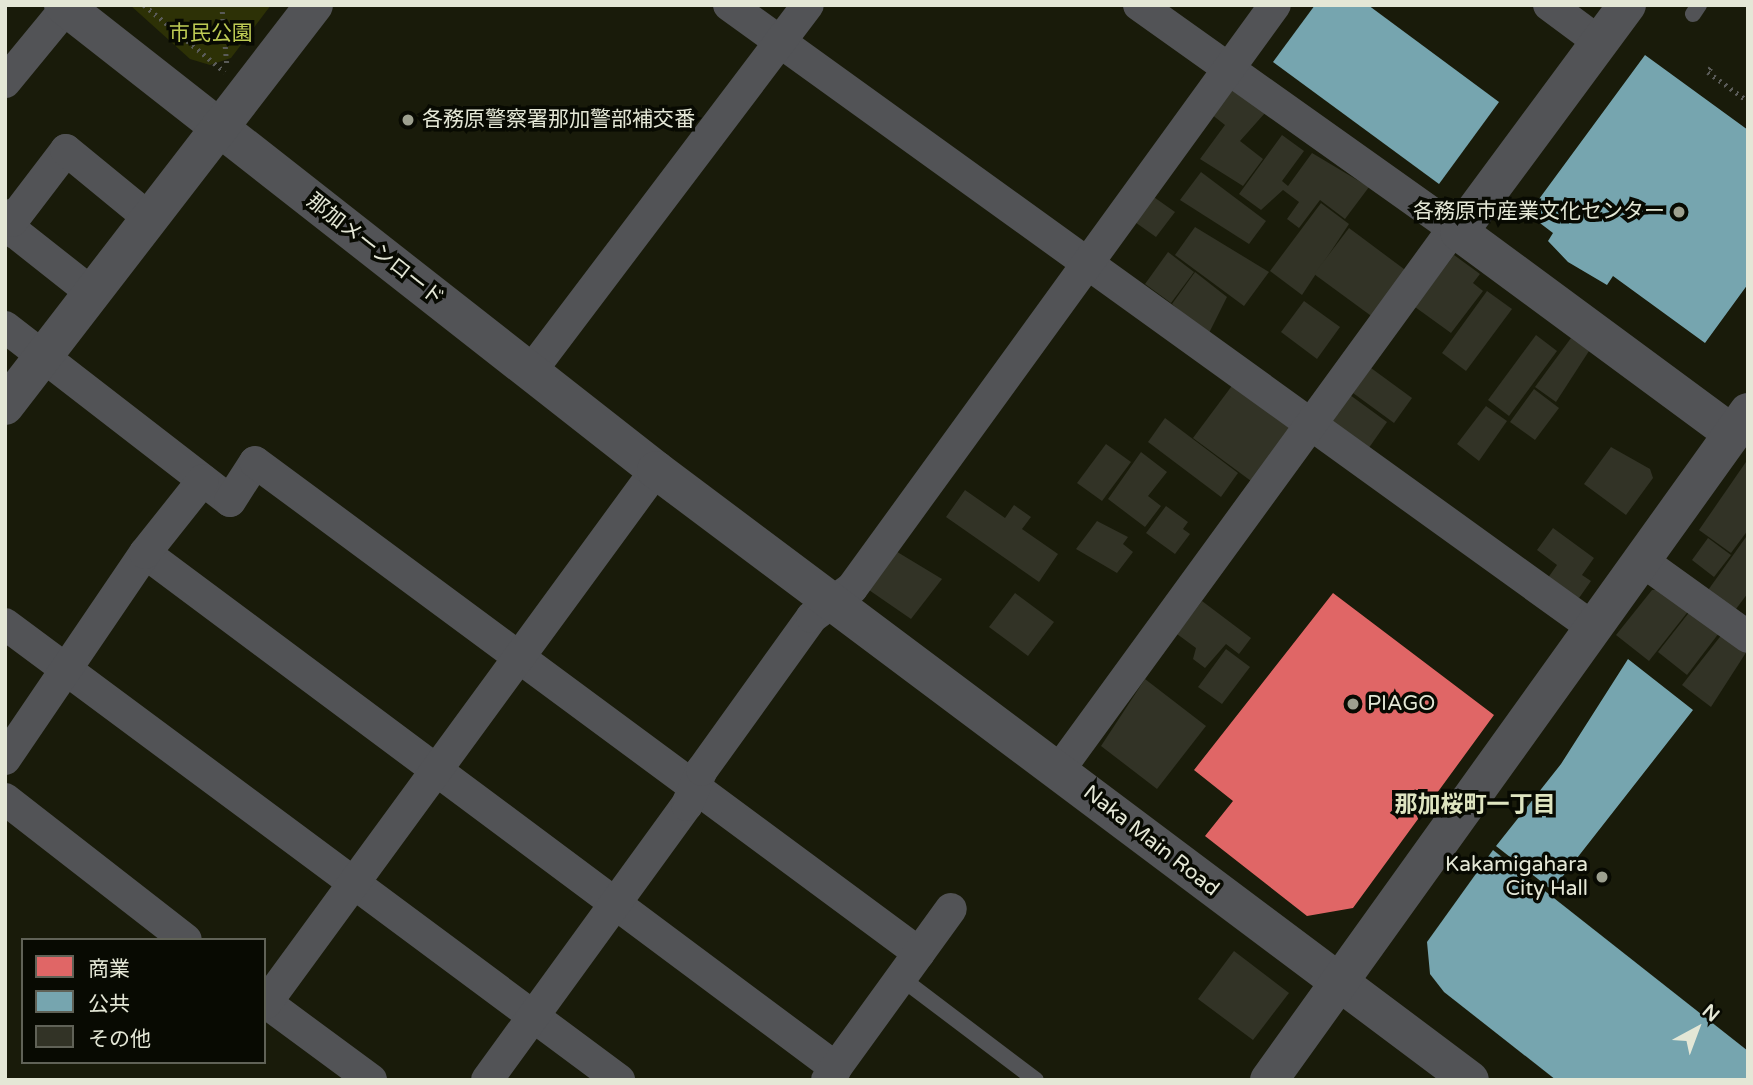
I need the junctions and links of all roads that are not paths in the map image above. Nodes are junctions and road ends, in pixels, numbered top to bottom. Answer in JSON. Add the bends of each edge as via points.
{"nodes":[{"id":1,"x":314,"y":5,"type":"edge"},
{"id":2,"x":729,"y":5,"type":"edge"},
{"id":3,"x":808,"y":5,"type":"edge"},
{"id":4,"x":1139,"y":5,"type":"edge"},
{"id":5,"x":1275,"y":5,"type":"edge"},
{"id":6,"x":1549,"y":5,"type":"edge"},
{"id":7,"x":1627,"y":5,"type":"edge"},
{"id":8,"x":65,"y":7,"type":"edge"},
{"id":9,"x":780,"y":42,"type":"junction"},
{"id":10,"x":1599,"y":43,"type":"junction"},
{"id":11,"x":1228,"y":69,"type":"junction"},
{"id":12,"x":5,"y":82,"type":"edge"},
{"id":13,"x":219,"y":130,"type":"junction"},
{"id":14,"x":9,"y":218,"type":"edge"},
{"id":15,"x":150,"y":219,"type":"junction"},
{"id":16,"x":1456,"y":230,"type":"junction"},
{"id":17,"x":1087,"y":261,"type":"junction"},
{"id":18,"x":92,"y":293,"type":"junction"},
{"id":19,"x":5,"y":327,"type":"edge"},
{"id":20,"x":44,"y":356,"type":"junction"},
{"id":21,"x":531,"y":370,"type":"junction"},
{"id":22,"x":5,"y":406,"type":"edge"},
{"id":23,"x":1313,"y":426,"type":"junction"},
{"id":24,"x":1742,"y":430,"type":"edge"},
{"id":25,"x":656,"y":470,"type":"junction"},
{"id":26,"x":203,"y":480,"type":"junction"},
{"id":27,"x":145,"y":553,"type":"junction"},
{"id":28,"x":1641,"y":560,"type":"junction"},
{"id":29,"x":831,"y":603,"type":"junction"},
{"id":30,"x":5,"y":624,"type":"edge"},
{"id":31,"x":1592,"y":627,"type":"junction"},
{"id":32,"x":1748,"y":637,"type":"edge"},
{"id":33,"x":518,"y":658,"type":"junction"},
{"id":34,"x":68,"y":667,"type":"junction"},
{"id":35,"x":5,"y":760,"type":"edge"},
{"id":36,"x":1059,"y":770,"type":"junction"},
{"id":37,"x":436,"y":772,"type":"junction"},
{"id":38,"x":694,"y":789,"type":"junction"},
{"id":39,"x":5,"y":799,"type":"edge"},
{"id":40,"x":353,"y":886,"type":"junction"},
{"id":41,"x":615,"y":903,"type":"junction"},
{"id":42,"x":951,"y":909,"type":"dead end"},
{"id":43,"x":183,"y":938,"type":"edge"},
{"id":44,"x":910,"y":966,"type":"junction"},
{"id":45,"x":1344,"y":984,"type":"junction"},
{"id":46,"x":266,"y":1001,"type":"edge"},
{"id":47,"x":266,"y":1003,"type":"edge"},
{"id":48,"x":533,"y":1017,"type":"junction"},
{"id":49,"x":832,"y":1074,"type":"edge"},
{"id":50,"x":371,"y":1080,"type":"edge"},
{"id":51,"x":487,"y":1080,"type":"edge"},
{"id":52,"x":619,"y":1080,"type":"edge"},
{"id":53,"x":1036,"y":1080,"type":"edge"},
{"id":54,"x":1269,"y":1080,"type":"edge"},
{"id":55,"x":1470,"y":1080,"type":"edge"}],
"edges":[{"from":1,"to":13,"type":"street"},
{"from":2,"to":9,"type":"street"},
{"from":3,"to":9,"type":"street"},
{"from":4,"to":11,"type":"street"},
{"from":5,"to":11,"type":"street"},
{"from":6,"to":10,"type":"street"},
{"from":7,"to":10,"type":"street"},
{"from":8,"to":12,"type":"street"},
{"from":8,"to":13,"type":"street","name":"那加メーンロード"},
{"from":9,"to":17,"type":"street"},
{"from":9,"to":21,"type":"street"},
{"from":10,"to":16,"type":"street"},
{"from":11,"to":16,"type":"street"},
{"from":11,"to":17,"type":"street"},
{"from":13,"to":15,"type":"street"},
{"from":13,"to":21,"type":"street","name":"那加メーンロード"},
{"from":14,"to":15,"type":"street","via":[[66,150]]},
{"from":14,"to":18,"type":"street","via":[[16,233]]},
{"from":15,"to":18,"type":"street"},
{"from":16,"to":23,"type":"street"},
{"from":16,"to":24,"type":"street"},
{"from":17,"to":23,"type":"street"},
{"from":17,"to":29,"type":"street","via":[[852,588]]},
{"from":18,"to":20,"type":"street"},
{"from":19,"to":20,"type":"street"},
{"from":20,"to":22,"type":"street"},
{"from":20,"to":26,"type":"street"},
{"from":21,"to":25,"type":"street","name":"那加メーンロード"},
{"from":23,"to":31,"type":"street"},
{"from":23,"to":36,"type":"street"},
{"from":24,"to":28,"type":"street"},
{"from":25,"to":29,"type":"street","name":"Naka Main Road"},
{"from":25,"to":33,"type":"street"},
{"from":26,"to":27,"type":"street"},
{"from":26,"to":33,"type":"street","via":[[230,501],[255,462]]},
{"from":27,"to":34,"type":"street"},
{"from":27,"to":37,"type":"street"},
{"from":28,"to":31,"type":"street"},
{"from":28,"to":32,"type":"street"},
{"from":29,"to":36,"type":"street","name":"Naka Main Road"},
{"from":29,"to":38,"type":"street","via":[[811,617]]},
{"from":30,"to":34,"type":"street"},
{"from":31,"to":45,"type":"street"},
{"from":33,"to":37,"type":"street"},
{"from":33,"to":38,"type":"street"},
{"from":34,"to":35,"type":"street"},
{"from":34,"to":40,"type":"street"},
{"from":36,"to":45,"type":"street","name":"Naka Main Road"},
{"from":37,"to":40,"type":"street"},
{"from":37,"to":41,"type":"street"},
{"from":38,"to":41,"type":"street"},
{"from":38,"to":44,"type":"street"},
{"from":39,"to":43,"type":"street"},
{"from":40,"to":46,"type":"street"},
{"from":40,"to":48,"type":"street"},
{"from":41,"to":48,"type":"street"},
{"from":41,"to":49,"type":"street"},
{"from":42,"to":44,"type":"street"},
{"from":44,"to":49,"type":"street"},
{"from":44,"to":53,"type":"lane"},
{"from":45,"to":54,"type":"street"},
{"from":45,"to":55,"type":"street","name":"Naka Main Road"},
{"from":47,"to":50,"type":"street"},
{"from":48,"to":51,"type":"street"},
{"from":48,"to":52,"type":"street"}]}
